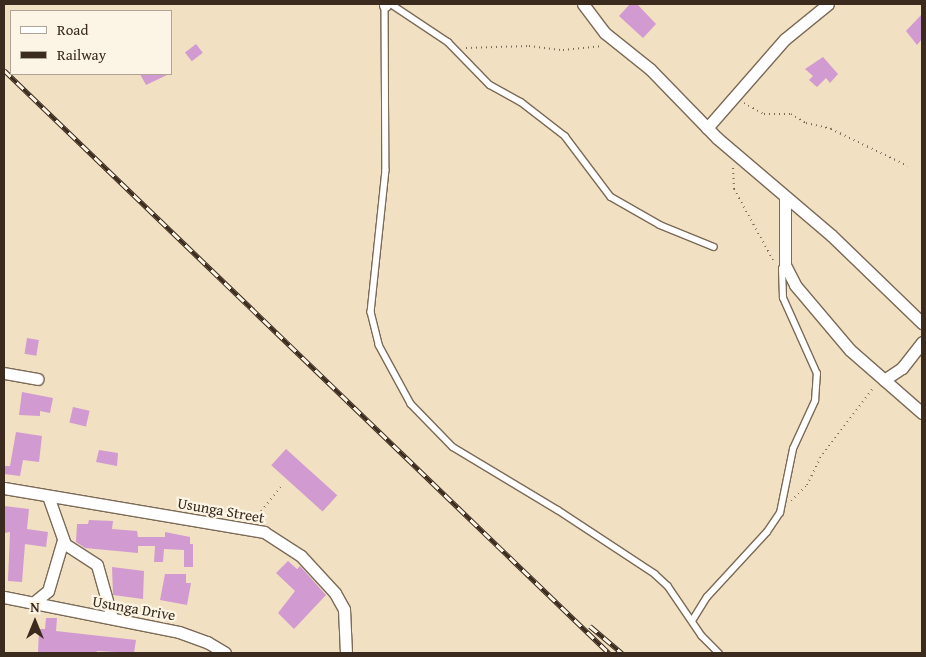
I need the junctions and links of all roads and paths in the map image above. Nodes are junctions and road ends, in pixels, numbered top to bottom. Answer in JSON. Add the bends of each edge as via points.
{"nodes":[{"id":1,"x":387,"y":4,"type":"edge"},
{"id":2,"x":828,"y":4,"type":"edge"},
{"id":3,"x":587,"y":5,"type":"edge"},
{"id":4,"x":617,"y":44,"type":"junction"},
{"id":5,"x":451,"y":46,"type":"junction"},
{"id":6,"x":732,"y":100,"type":"junction"},
{"id":7,"x":707,"y":128,"type":"junction"},
{"id":8,"x":732,"y":164,"type":"dead end"},
{"id":9,"x":908,"y":166,"type":"dead end"},
{"id":10,"x":785,"y":198,"type":"junction"},
{"id":11,"x":714,"y":247,"type":"dead end"},
{"id":12,"x":782,"y":269,"type":"joint"},
{"id":13,"x":922,"y":323,"type":"edge"},
{"id":14,"x":922,"y":342,"type":"edge"},
{"id":15,"x":902,"y":368,"type":"junction"},
{"id":16,"x":4,"y":373,"type":"edge"},
{"id":17,"x":37,"y":379,"type":"dead end"},
{"id":18,"x":883,"y":379,"type":"junction"},
{"id":19,"x":899,"y":393,"type":"junction"},
{"id":20,"x":922,"y":413,"type":"edge"},
{"id":21,"x":283,"y":484,"type":"dead end"},
{"id":22,"x":4,"y":488,"type":"edge"},
{"id":23,"x":48,"y":496,"type":"junction"},
{"id":24,"x":783,"y":507,"type":"junction"},
{"id":25,"x":246,"y":528,"type":"junction"},
{"id":26,"x":63,"y":540,"type":"junction"},
{"id":27,"x":4,"y":598,"type":"edge"},
{"id":28,"x":34,"y":603,"type":"junction"},
{"id":29,"x":112,"y":618,"type":"junction"},
{"id":30,"x":692,"y":621,"type":"junction"},
{"id":31,"x":224,"y":653,"type":"edge"},
{"id":32,"x":346,"y":653,"type":"edge"},
{"id":33,"x":719,"y":653,"type":"edge"}],
"edges":[{"from":1,"to":5,"type":"lane"},
{"from":1,"to":30,"type":"lane","via":[[386,170],[371,305],[373,330],[379,345],[411,404],[453,446],[655,574]]},
{"from":2,"to":6,"type":"street","via":[[785,39]]},
{"from":3,"to":4,"type":"street"},
{"from":4,"to":5,"type":"path","via":[[562,50]]},
{"from":4,"to":7,"type":"street","via":[[650,69]]},
{"from":5,"to":11,"type":"lane","via":[[483,80],[521,102],[564,136],[611,197],[660,225]]},
{"from":6,"to":7,"type":"street"},
{"from":6,"to":9,"type":"path","via":[[764,114],[791,114],[806,123],[831,129]]},
{"from":7,"to":10,"type":"street"},
{"from":8,"to":12,"type":"path","via":[[736,195]]},
{"from":10,"to":13,"type":"street","via":[[832,235]]},
{"from":10,"to":18,"type":"street","via":[[785,265],[790,276],[850,350]]},
{"from":12,"to":24,"type":"lane","via":[[783,298],[803,338],[818,382],[812,410],[793,449]]},
{"from":14,"to":15,"type":"street"},
{"from":15,"to":18,"type":"street"},
{"from":15,"to":19,"type":"street"},
{"from":16,"to":17,"type":"street"},
{"from":18,"to":19,"type":"street"},
{"from":18,"to":24,"type":"path","via":[[820,458],[807,485]]},
{"from":19,"to":20,"type":"street"},
{"from":21,"to":25,"type":"path"},
{"from":22,"to":23,"type":"street","name":"Usunga Street"},
{"from":23,"to":25,"type":"street","name":"Usunga Street"},
{"from":23,"to":26,"type":"street"},
{"from":24,"to":30,"type":"lane","via":[[767,532],[707,596]]},
{"from":25,"to":32,"type":"street","name":"Usunga Street","via":[[280,540],[302,556],[335,593],[344,608]]},
{"from":26,"to":28,"type":"street","via":[[48,591]]},
{"from":26,"to":29,"type":"street","via":[[69,549],[97,565]]},
{"from":27,"to":28,"type":"street","name":"Usunga Drive"},
{"from":28,"to":29,"type":"street","name":"Usunga Drive"},
{"from":29,"to":31,"type":"street","name":"Usunga Drive","via":[[194,636]]},
{"from":30,"to":33,"type":"lane"}]}
